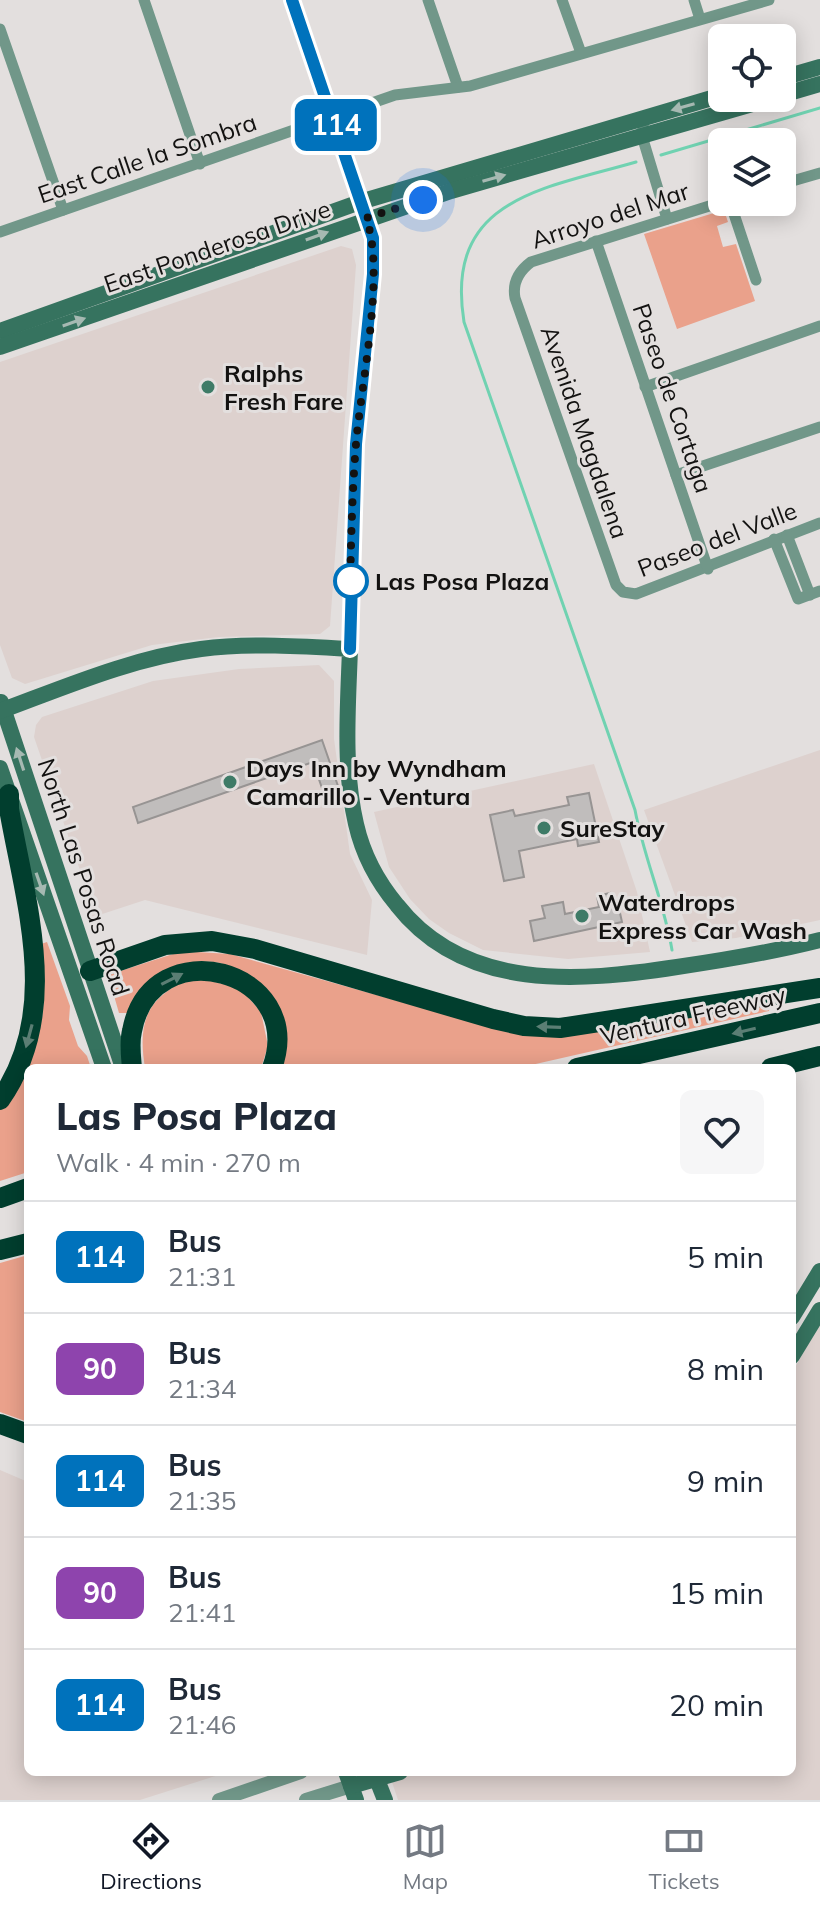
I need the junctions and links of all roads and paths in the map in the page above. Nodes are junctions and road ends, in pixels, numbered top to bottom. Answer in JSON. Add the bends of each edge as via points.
{"nodes":[{"id":1,"x":144,"y":0,"type":"edge"},
{"id":2,"x":292,"y":0,"type":"edge"},
{"id":3,"x":428,"y":0,"type":"edge"},
{"id":4,"x":562,"y":0,"type":"edge"},
{"id":5,"x":694,"y":0,"type":"edge"},
{"id":6,"x":769,"y":0,"type":"edge"},
{"id":7,"x":700,"y":19,"type":"junction"},
{"id":8,"x":0,"y":29,"type":"edge"},
{"id":9,"x":581,"y":53,"type":"junction"},
{"id":10,"x":820,"y":67,"type":"edge"},
{"id":11,"x":796,"y":74,"type":"edge"},
{"id":12,"x":820,"y":84,"type":"edge"},
{"id":13,"x":458,"y":87,"type":"junction"},
{"id":14,"x":796,"y":91,"type":"edge"},
{"id":15,"x":708,"y":99,"type":"edge"},
{"id":16,"x":725,"y":112,"type":"edge"},
{"id":17,"x":333,"y":117,"type":"junction"},
{"id":18,"x":644,"y":119,"type":"junction"},
{"id":19,"x":642,"y":136,"type":"junction"},
{"id":20,"x":200,"y":164,"type":"junction"},
{"id":21,"x":819,"y":176,"type":"edge"},
{"id":22,"x":796,"y":181,"type":"edge"},
{"id":23,"x":708,"y":206,"type":"edge"},
{"id":24,"x":63,"y":210,"type":"junction"},
{"id":25,"x":363,"y":210,"type":"junction"},
{"id":26,"x":735,"y":216,"type":"edge"},
{"id":27,"x":667,"y":219,"type":"junction"},
{"id":28,"x":0,"y":232,"type":"edge"},
{"id":29,"x":596,"y":241,"type":"junction"},
{"id":30,"x":517,"y":277,"type":"joint"},
{"id":31,"x":756,"y":280,"type":"dead end"},
{"id":32,"x":820,"y":326,"type":"edge"},
{"id":33,"x":0,"y":331,"type":"edge"},
{"id":34,"x":0,"y":347,"type":"edge"},
{"id":35,"x":645,"y":387,"type":"junction"},
{"id":36,"x":820,"y":427,"type":"edge"},
{"id":37,"x":676,"y":475,"type":"junction"},
{"id":38,"x":820,"y":523,"type":"edge"},
{"id":39,"x":780,"y":537,"type":"junction"},
{"id":40,"x":708,"y":569,"type":"junction"},
{"id":41,"x":629,"y":594,"type":"joint"},
{"id":42,"x":809,"y":595,"type":"edge"},
{"id":43,"x":350,"y":649,"type":"junction"},
{"id":44,"x":1,"y":707,"type":"edge"},
{"id":45,"x":0,"y":768,"type":"edge"},
{"id":46,"x":9,"y":794,"type":"junction"},
{"id":47,"x":820,"y":940,"type":"edge"},
{"id":48,"x":81,"y":974,"type":"junction"},
{"id":49,"x":820,"y":988,"type":"edge"},
{"id":50,"x":820,"y":1013,"type":"edge"},
{"id":51,"x":820,"y":1056,"type":"edge"},
{"id":52,"x":103,"y":1064,"type":"edge"},
{"id":53,"x":121,"y":1064,"type":"edge"},
{"id":54,"x":132,"y":1064,"type":"edge"},
{"id":55,"x":273,"y":1064,"type":"edge"},
{"id":56,"x":595,"y":1064,"type":"edge"},
{"id":57,"x":787,"y":1064,"type":"edge"},
{"id":58,"x":0,"y":1100,"type":"edge"},
{"id":59,"x":24,"y":1190,"type":"edge"},
{"id":60,"x":24,"y":1197,"type":"edge"},
{"id":61,"x":0,"y":1201,"type":"edge"},
{"id":62,"x":24,"y":1244,"type":"edge"},
{"id":63,"x":0,"y":1250,"type":"edge"},
{"id":64,"x":820,"y":1271,"type":"edge"},
{"id":65,"x":796,"y":1310,"type":"edge"},
{"id":66,"x":820,"y":1310,"type":"edge"},
{"id":67,"x":796,"y":1349,"type":"edge"},
{"id":68,"x":0,"y":1424,"type":"edge"},
{"id":69,"x":24,"y":1433,"type":"edge"},
{"id":70,"x":289,"y":1776,"type":"edge"},
{"id":71,"x":374,"y":1776,"type":"edge"},
{"id":72,"x":376,"y":1776,"type":"edge"},
{"id":73,"x":351,"y":1786,"type":"edge"},
{"id":74,"x":219,"y":1800,"type":"edge"},
{"id":75,"x":306,"y":1800,"type":"edge"},
{"id":76,"x":385,"y":1800,"type":"edge"}],
"edges":[{"from":1,"to":20,"type":"street"},
{"from":2,"to":17,"type":"street"},
{"from":3,"to":13,"type":"street"},
{"from":4,"to":9,"type":"street"},
{"from":5,"to":7,"type":"street"},
{"from":6,"to":7,"type":"street","name":"East Calle la Sombra"},
{"from":7,"to":9,"type":"street","name":"East Calle la Sombra"},
{"from":8,"to":24,"type":"street"},
{"from":9,"to":13,"type":"street","name":"East Calle la Sombra"},
{"from":10,"to":11,"type":"main road"},
{"from":12,"to":14,"type":"main road"},
{"from":13,"to":17,"type":"street","name":"East Calle la Sombra","via":[[410,91]]},
{"from":15,"to":18,"type":"main road","name":"East Ponderosa Drive","one_way":true},
{"from":16,"to":19,"type":"main road","name":"East Ponderosa Drive"},
{"from":17,"to":20,"type":"street","name":"East Calle la Sombra"},
{"from":17,"to":25,"type":"street"},
{"from":18,"to":19,"type":"street"},
{"from":18,"to":25,"type":"main road","name":"East Ponderosa Drive"},
{"from":25,"to":19,"type":"main road","name":"East Ponderosa Drive","one_way":true},
{"from":19,"to":27,"type":"street"},
{"from":20,"to":24,"type":"street","name":"East Calle la Sombra"},
{"from":21,"to":22,"type":"street"},
{"from":23,"to":27,"type":"street","name":"Arroyo del Mar"},
{"from":24,"to":28,"type":"street","name":"East Calle la Sombra"},
{"from":25,"to":33,"type":"main road","name":"East Ponderosa Drive"},
{"from":34,"to":25,"type":"main road","name":"East Ponderosa Drive","one_way":true},
{"from":25,"to":43,"type":"street","via":[[373,238],[373,274],[356,444]]},
{"from":26,"to":31,"type":"street"},
{"from":27,"to":29,"type":"street","name":"Arroyo del Mar"},
{"from":29,"to":30,"type":"street","name":"Arroyo del Mar","via":[[531,262]]},
{"from":29,"to":35,"type":"street","name":"Paseo de Cortaga"},
{"from":30,"to":41,"type":"street","name":"Avenida Magdalena","via":[[515,298],[602,546],[616,585]]},
{"from":32,"to":35,"type":"street"},
{"from":35,"to":37,"type":"street","name":"Paseo de Cortaga"},
{"from":36,"to":37,"type":"street"},
{"from":37,"to":40,"type":"street","name":"Paseo de Cortaga"},
{"from":38,"to":39,"type":"street","name":"Paseo del Valle"},
{"from":39,"to":40,"type":"street","name":"Paseo del Valle"},
{"from":39,"to":42,"type":"street"},
{"from":40,"to":41,"type":"street","name":"Paseo del Valle"},
{"from":43,"to":44,"type":"main road","via":[[231,646],[188,652],[124,666]]},
{"from":43,"to":47,"type":"main road","via":[[349,765],[362,844],[386,891],[416,928],[441,947],[463,960],[514,974],[572,978],[731,959]]},
{"from":48,"to":44,"type":"main road","name":"North Las Posas Road","one_way":true},
{"from":45,"to":46,"type":"main road","name":"North Las Posas Road"},
{"from":46,"to":48,"type":"main road","name":"North Las Posas Road","one_way":true},
{"from":46,"to":58,"type":"highway","one_way":true,"via":[[37,991],[29,1039]]},
{"from":49,"to":48,"type":"highway","one_way":true,"via":[[560,1028],[493,1019],[212,941],[165,945]]},
{"from":48,"to":52,"type":"main road","name":"North Las Posas Road"},
{"from":48,"to":53,"type":"main road","name":"North Las Posas Road"},
{"from":50,"to":56,"type":"highway","name":"Ventura Freeway","one_way":true},
{"from":51,"to":57,"type":"highway"},
{"from":54,"to":55,"type":"highway","one_way":true,"via":[[132,1030],[142,1004],[163,982],[194,970],[237,977],[257,992],[275,1026]]},
{"from":59,"to":61,"type":"highway"},
{"from":60,"to":61,"type":"highway"},
{"from":62,"to":63,"type":"highway"},
{"from":64,"to":65,"type":"main road"},
{"from":66,"to":67,"type":"main road"},
{"from":68,"to":69,"type":"highway"},
{"from":70,"to":74,"type":"street"},
{"from":71,"to":73,"type":"main road"},
{"from":72,"to":76,"type":"main road"},
{"from":73,"to":75,"type":"street"}]}
